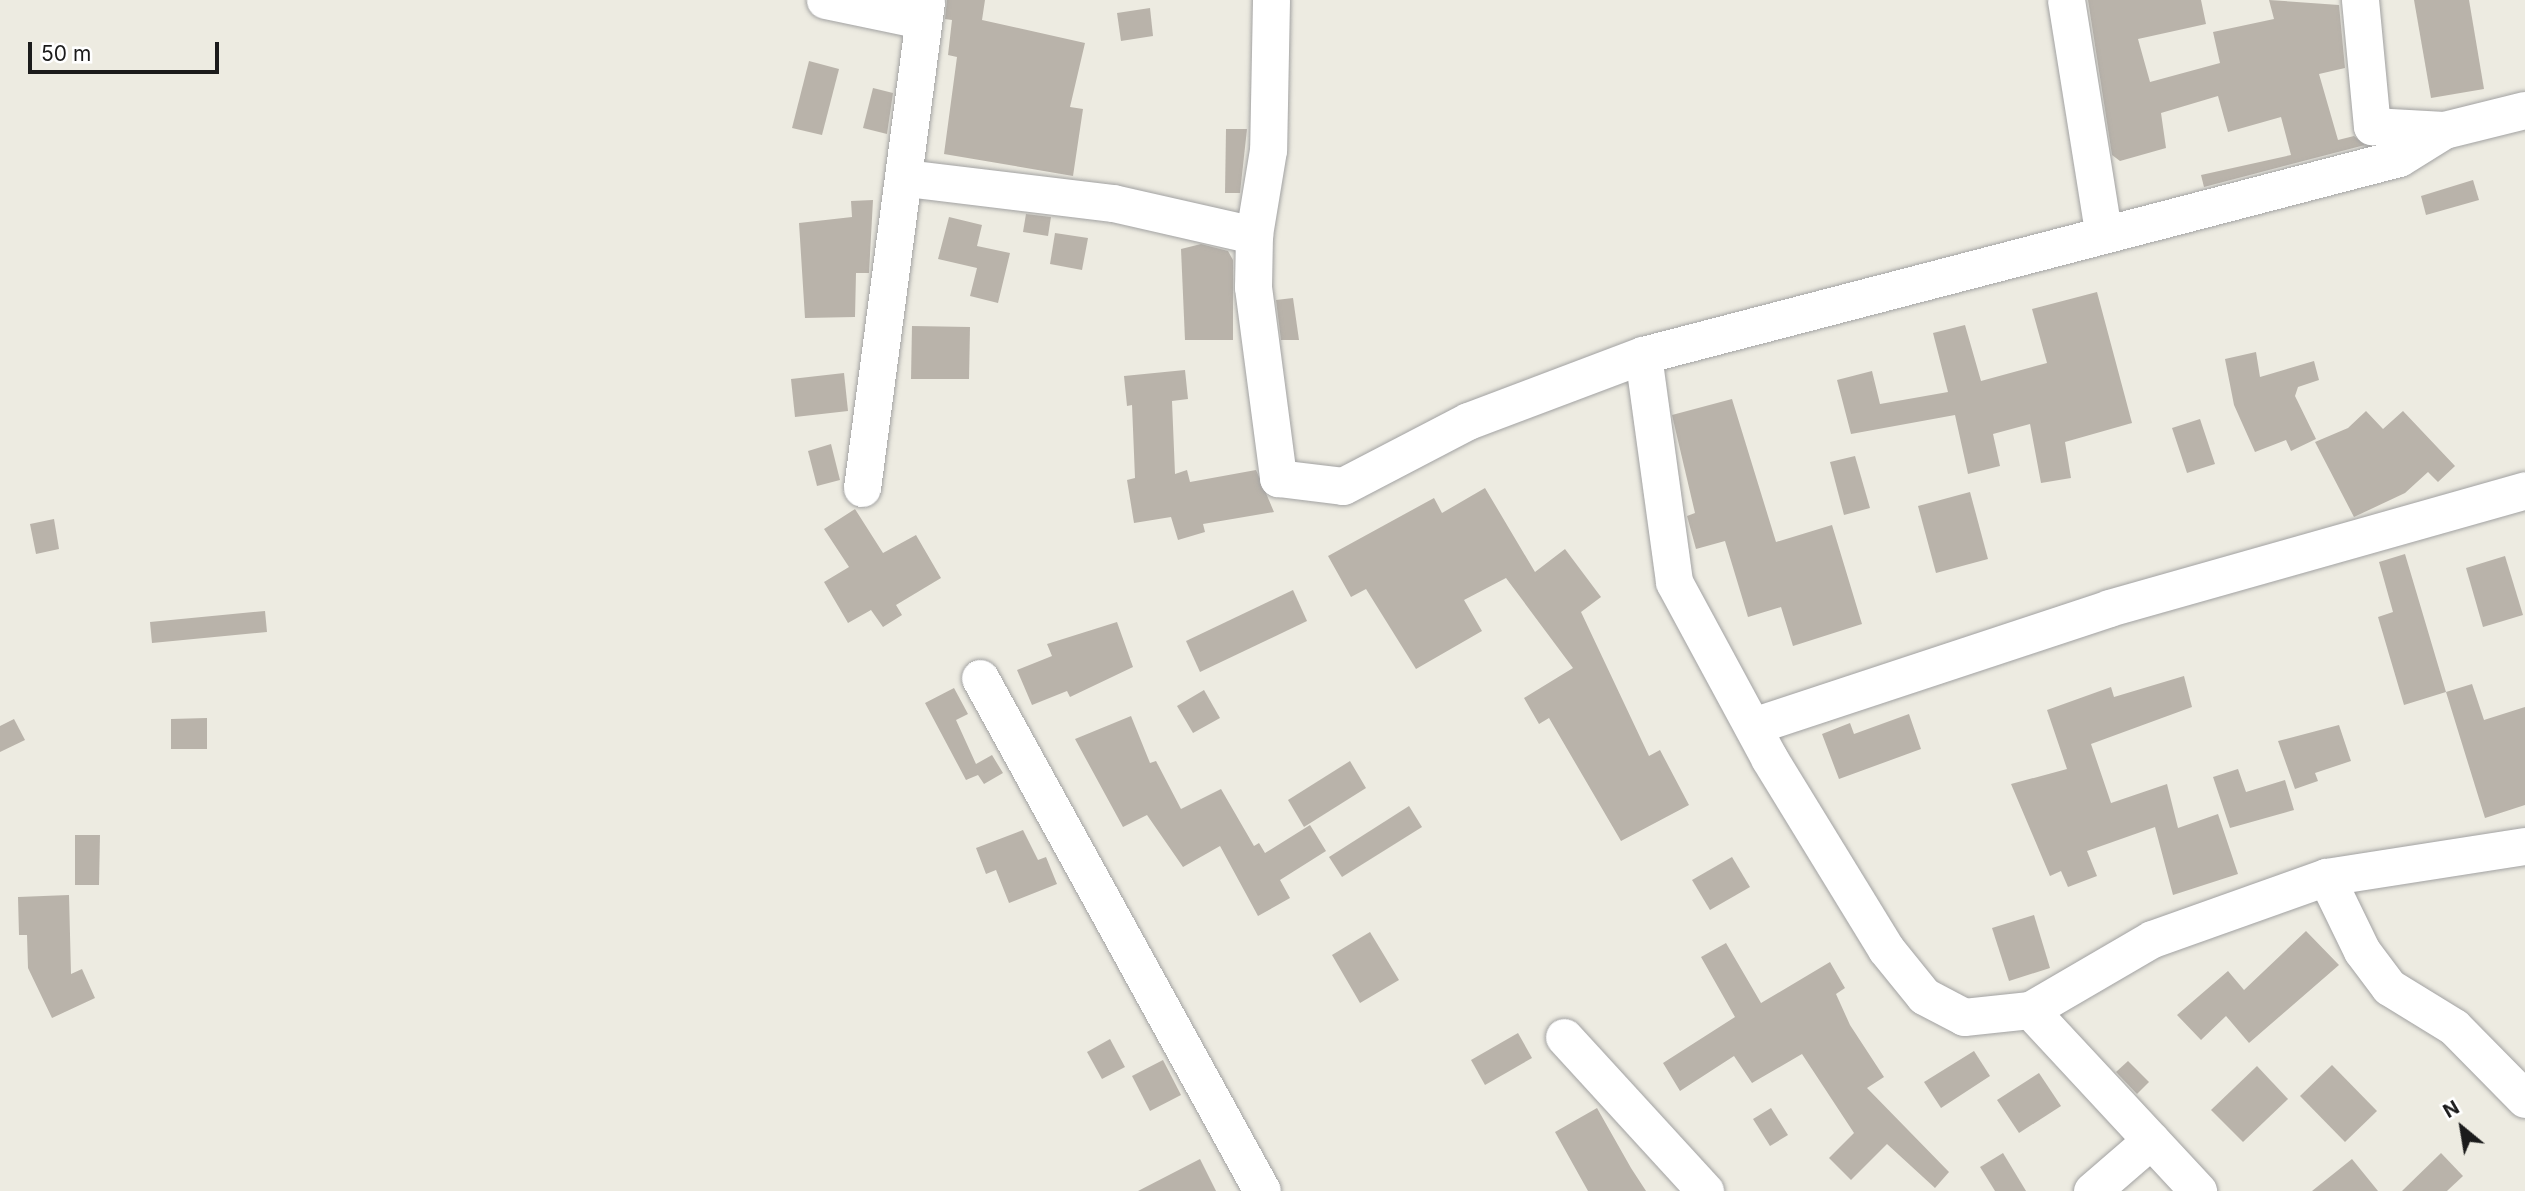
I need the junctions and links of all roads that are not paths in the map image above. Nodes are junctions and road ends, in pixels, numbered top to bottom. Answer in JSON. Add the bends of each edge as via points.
{"nodes":[{"id":1,"x":825,"y":0,"type":"edge"},
{"id":2,"x":1271,"y":0,"type":"edge"},
{"id":3,"x":2066,"y":0,"type":"edge"},
{"id":4,"x":2360,"y":0,"type":"edge"},
{"id":5,"x":924,"y":10,"type":"edge"},
{"id":6,"x":2525,"y":110,"type":"edge"},
{"id":7,"x":2444,"y":130,"type":"junction"},
{"id":8,"x":906,"y":178,"type":"junction"},
{"id":9,"x":2104,"y":231,"type":"junction"},
{"id":10,"x":1254,"y":235,"type":"junction"},
{"id":11,"x":1643,"y":355,"type":"junction"},
{"id":12,"x":862,"y":488,"type":"dead end"},
{"id":13,"x":2525,"y":490,"type":"edge"},
{"id":14,"x":980,"y":678,"type":"dead end"},
{"id":15,"x":1753,"y":726,"type":"junction"},
{"id":16,"x":2525,"y":846,"type":"edge"},
{"id":17,"x":2326,"y":877,"type":"junction"},
{"id":18,"x":2030,"y":1010,"type":"junction"},
{"id":19,"x":1564,"y":1037,"type":"dead end"},
{"id":20,"x":2525,"y":1099,"type":"edge"},
{"id":21,"x":2151,"y":1140,"type":"junction"},
{"id":22,"x":1262,"y":1191,"type":"edge"},
{"id":23,"x":1705,"y":1191,"type":"edge"},
{"id":24,"x":2092,"y":1191,"type":"edge"},
{"id":25,"x":2198,"y":1191,"type":"edge"}],
"edges":[{"from":1,"to":5,"type":"street"},
{"from":2,"to":10,"type":"street","via":[[1268,150]]},
{"from":3,"to":9,"type":"street"},
{"from":4,"to":7,"type":"street","via":[[2372,126]]},
{"from":5,"to":8,"type":"street"},
{"from":6,"to":7,"type":"street"},
{"from":7,"to":9,"type":"street","via":[[2399,158]]},
{"from":8,"to":10,"type":"street","via":[[1113,203]]},
{"from":8,"to":12,"type":"street"},
{"from":9,"to":11,"type":"street"},
{"from":10,"to":11,"type":"street","via":[[1253,287],[1278,478],[1343,486],[1468,421]]},
{"from":11,"to":15,"type":"street","via":[[1674,582]]},
{"from":13,"to":15,"type":"street","via":[[2109,608]]},
{"from":14,"to":22,"type":"street"},
{"from":15,"to":18,"type":"street","via":[[1886,949],[1924,996],[1964,1017]]},
{"from":16,"to":17,"type":"street"},
{"from":17,"to":18,"type":"street","via":[[2152,939]]},
{"from":17,"to":20,"type":"street","via":[[2362,951],[2389,987],[2454,1027]]},
{"from":18,"to":21,"type":"street"},
{"from":19,"to":23,"type":"street"},
{"from":21,"to":24,"type":"street"},
{"from":21,"to":25,"type":"street"}]}
